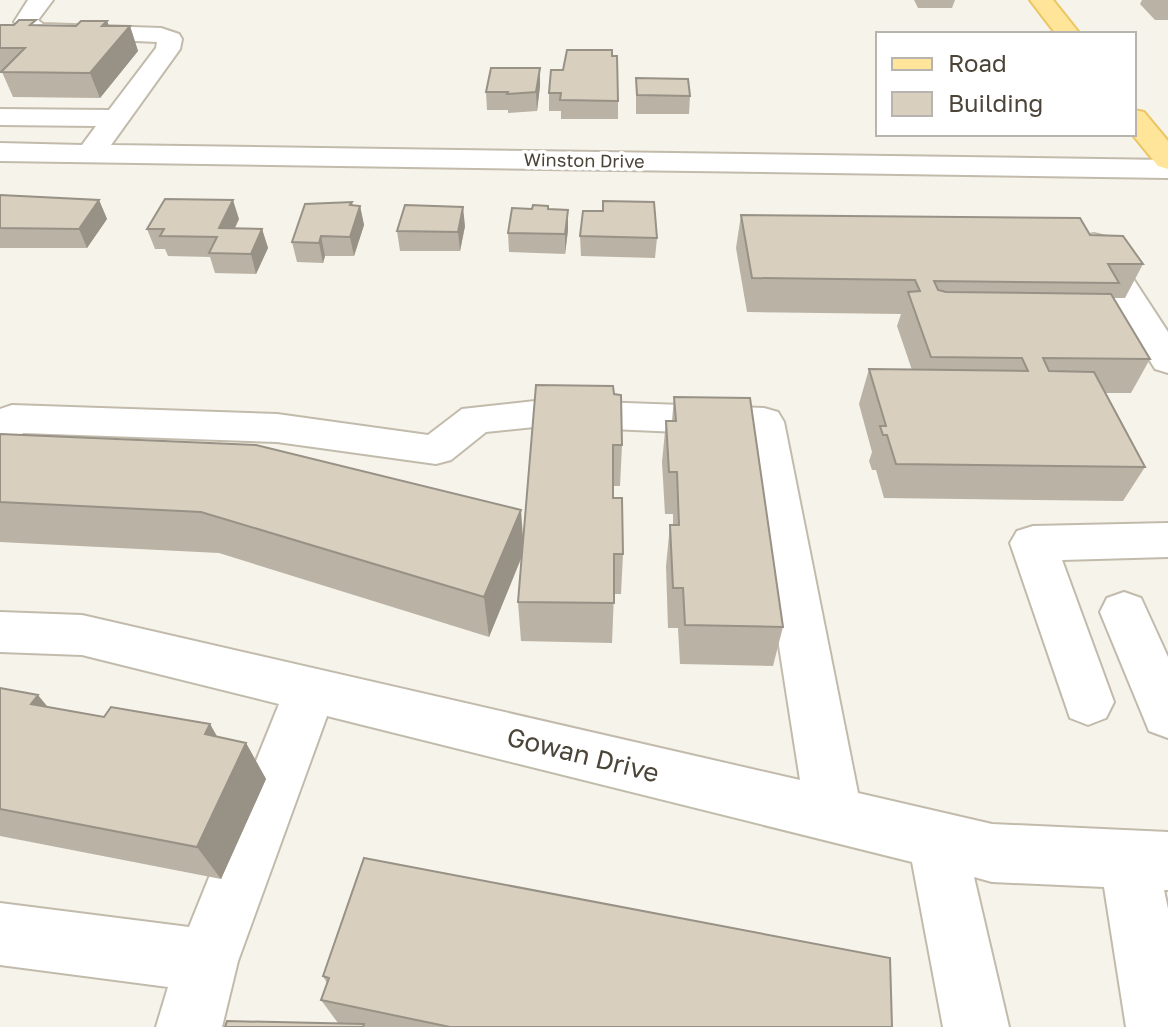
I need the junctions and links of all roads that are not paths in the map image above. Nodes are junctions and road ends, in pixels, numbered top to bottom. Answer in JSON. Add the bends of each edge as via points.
{"nodes":[{"id":1,"x":42,"y":0,"type":"edge"},
{"id":2,"x":1041,"y":0,"type":"edge"},
{"id":3,"x":1066,"y":32,"type":"edge"},
{"id":4,"x":0,"y":117,"type":"edge"},
{"id":5,"x":116,"y":118,"type":"junction"},
{"id":6,"x":1136,"y":120,"type":"edge"},
{"id":7,"x":0,"y":152,"type":"edge"},
{"id":8,"x":90,"y":154,"type":"junction"},
{"id":9,"x":1168,"y":160,"type":"edge"},
{"id":10,"x":1168,"y":169,"type":"edge"},
{"id":11,"x":1067,"y":226,"type":"edge"},
{"id":12,"x":1168,"y":361,"type":"edge"},
{"id":13,"x":0,"y":434,"type":"edge"},
{"id":14,"x":1168,"y":540,"type":"edge"},
{"id":15,"x":1124,"y":612,"type":"dead end"},
{"id":16,"x":0,"y":632,"type":"edge"},
{"id":17,"x":311,"y":690,"type":"junction"},
{"id":18,"x":1088,"y":702,"type":"dead end"},
{"id":19,"x":1168,"y":715,"type":"edge"},
{"id":20,"x":834,"y":816,"type":"junction"},
{"id":21,"x":937,"y":841,"type":"junction"},
{"id":22,"x":1148,"y":860,"type":"edge"},
{"id":23,"x":0,"y":934,"type":"edge"},
{"id":24,"x":207,"y":961,"type":"junction"},
{"id":25,"x":189,"y":1027,"type":"edge"},
{"id":26,"x":976,"y":1027,"type":"edge"},
{"id":27,"x":1159,"y":1027,"type":"edge"}],
"edges":[{"from":1,"to":5,"type":"street","via":[[26,22],[37,31],[114,31],[170,39]]},
{"from":2,"to":3,"type":"main road"},
{"from":4,"to":5,"type":"street"},
{"from":5,"to":8,"type":"street"},
{"from":6,"to":9,"type":"main road"},
{"from":7,"to":8,"type":"street","name":"Winston Drive"},
{"from":8,"to":10,"type":"street","name":"Winston Drive"},
{"from":11,"to":12,"type":"street","via":[[1083,226]]},
{"from":13,"to":20,"type":"street","via":[[12,419],[277,428],[436,450],[476,419],[544,413],[764,422]]},
{"from":14,"to":18,"type":"street","via":[[1033,543]]},
{"from":15,"to":19,"type":"street"},
{"from":16,"to":17,"type":"street","name":"Gowan Drive","via":[[82,635]]},
{"from":17,"to":20,"type":"street","name":"Gowan Drive"},
{"from":17,"to":24,"type":"street"},
{"from":20,"to":21,"type":"street","name":"Gowan Drive"},
{"from":21,"to":22,"type":"street","name":"Gowan Drive","via":[[992,853]]},
{"from":21,"to":26,"type":"street"},
{"from":22,"to":27,"type":"street"},
{"from":23,"to":24,"type":"street"},
{"from":24,"to":25,"type":"street"}]}
